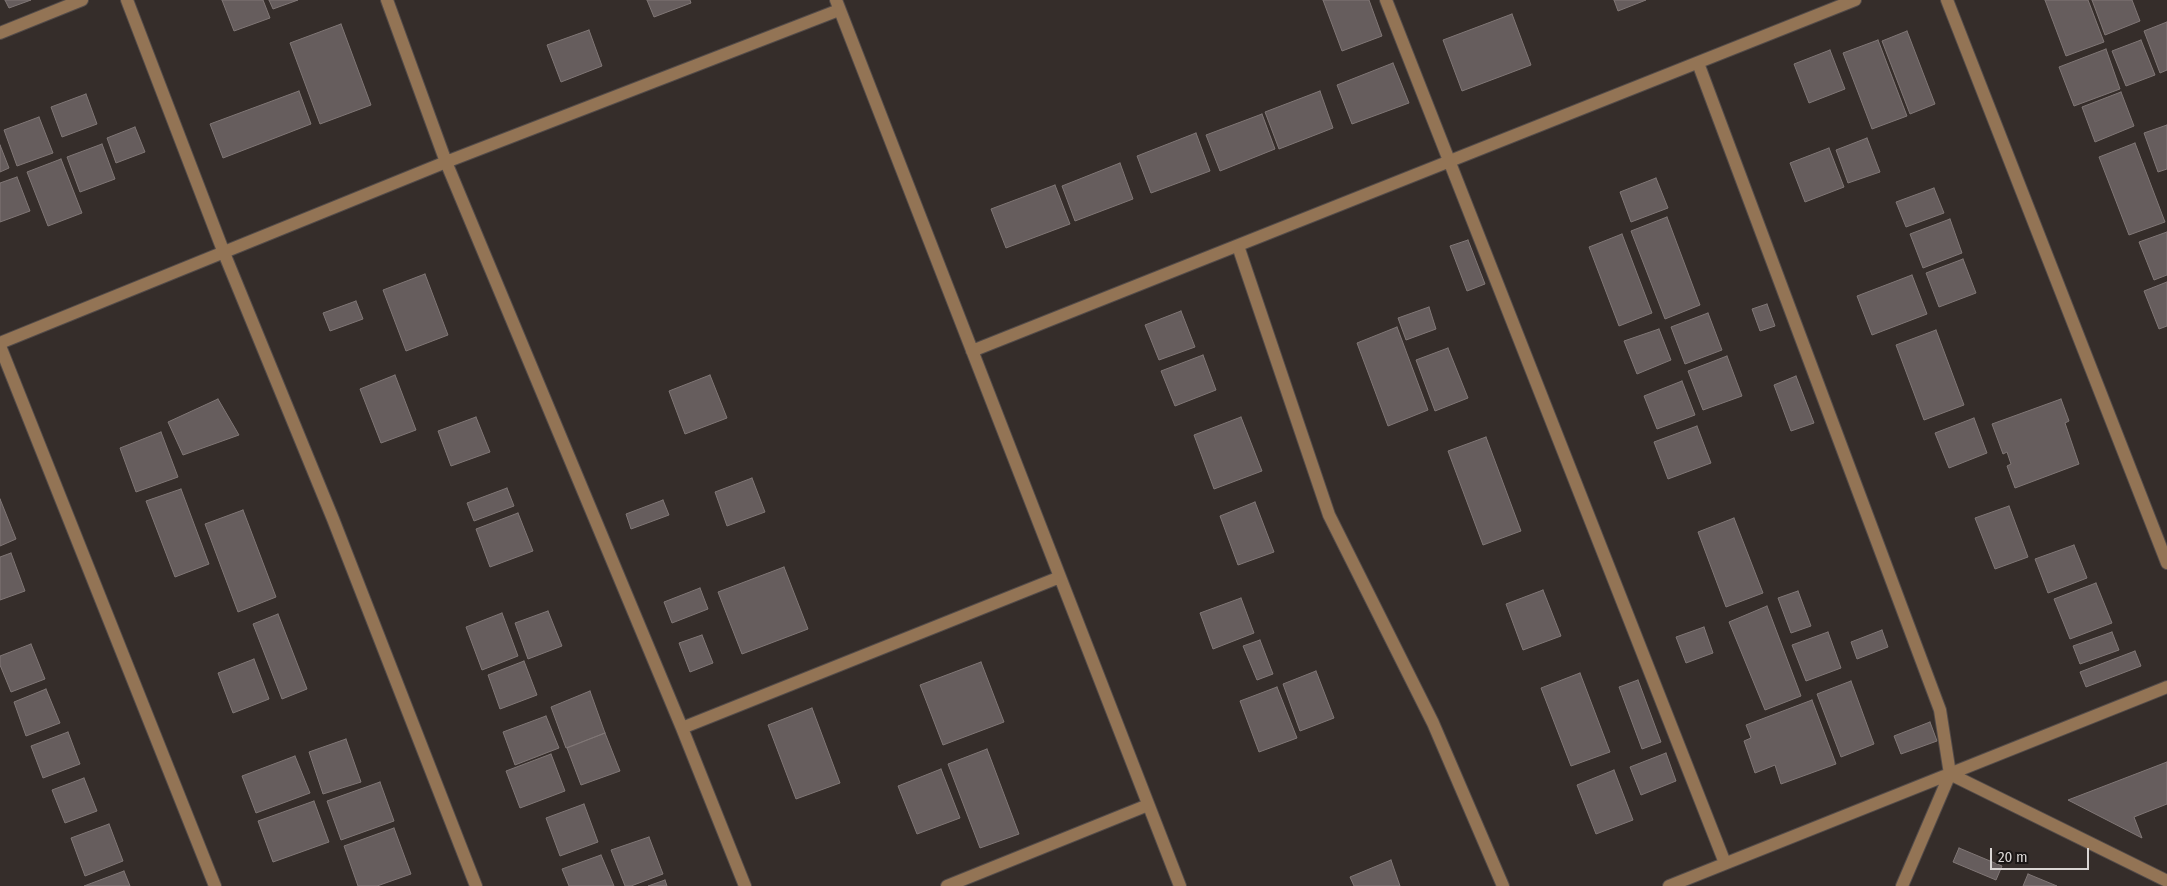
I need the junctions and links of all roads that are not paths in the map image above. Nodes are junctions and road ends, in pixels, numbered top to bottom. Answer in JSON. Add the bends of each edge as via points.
{"nodes":[{"id":1,"x":82,"y":0,"type":"edge"},
{"id":2,"x":127,"y":0,"type":"edge"},
{"id":3,"x":387,"y":0,"type":"edge"},
{"id":4,"x":1386,"y":0,"type":"edge"},
{"id":5,"x":1855,"y":0,"type":"edge"},
{"id":6,"x":1947,"y":0,"type":"edge"},
{"id":7,"x":838,"y":5,"type":"edge"},
{"id":8,"x":0,"y":33,"type":"edge"},
{"id":9,"x":1698,"y":63,"type":"junction"},
{"id":10,"x":446,"y":162,"type":"junction"},
{"id":11,"x":1450,"y":163,"type":"junction"},
{"id":12,"x":1238,"y":246,"type":"junction"},
{"id":13,"x":224,"y":253,"type":"junction"},
{"id":14,"x":0,"y":344,"type":"edge"},
{"id":15,"x":972,"y":351,"type":"junction"},
{"id":16,"x":2167,"y":563,"type":"edge"},
{"id":17,"x":1060,"y":577,"type":"junction"},
{"id":18,"x":2167,"y":687,"type":"edge"},
{"id":19,"x":682,"y":728,"type":"junction"},
{"id":20,"x":1950,"y":774,"type":"junction"},
{"id":21,"x":1148,"y":805,"type":"junction"},
{"id":22,"x":1725,"y":864,"type":"junction"},
{"id":23,"x":2167,"y":881,"type":"edge"},
{"id":24,"x":215,"y":886,"type":"edge"},
{"id":25,"x":476,"y":886,"type":"edge"},
{"id":26,"x":745,"y":886,"type":"edge"},
{"id":27,"x":947,"y":886,"type":"edge"},
{"id":28,"x":1180,"y":886,"type":"edge"},
{"id":29,"x":1503,"y":886,"type":"edge"},
{"id":30,"x":1669,"y":886,"type":"edge"},
{"id":31,"x":1902,"y":886,"type":"edge"}],
"edges":[{"from":1,"to":8,"type":"street"},
{"from":2,"to":13,"type":"street"},
{"from":3,"to":10,"type":"street"},
{"from":4,"to":11,"type":"street"},
{"from":5,"to":9,"type":"street"},
{"from":6,"to":16,"type":"street"},
{"from":7,"to":10,"type":"street"},
{"from":7,"to":15,"type":"street"},
{"from":9,"to":11,"type":"street"},
{"from":9,"to":20,"type":"street","via":[[1940,710]]},
{"from":10,"to":13,"type":"street"},
{"from":10,"to":19,"type":"street"},
{"from":11,"to":12,"type":"street"},
{"from":11,"to":22,"type":"street"},
{"from":12,"to":15,"type":"street"},
{"from":12,"to":29,"type":"street","via":[[1329,515],[1434,723]]},
{"from":13,"to":14,"type":"street"},
{"from":13,"to":25,"type":"street","via":[[333,519]]},
{"from":14,"to":24,"type":"street"},
{"from":15,"to":17,"type":"street"},
{"from":17,"to":19,"type":"street"},
{"from":17,"to":21,"type":"street"},
{"from":18,"to":20,"type":"street"},
{"from":19,"to":26,"type":"street"},
{"from":20,"to":22,"type":"street"},
{"from":20,"to":23,"type":"street"},
{"from":20,"to":31,"type":"street"},
{"from":21,"to":27,"type":"street"},
{"from":21,"to":28,"type":"street"},
{"from":22,"to":30,"type":"street"}]}
